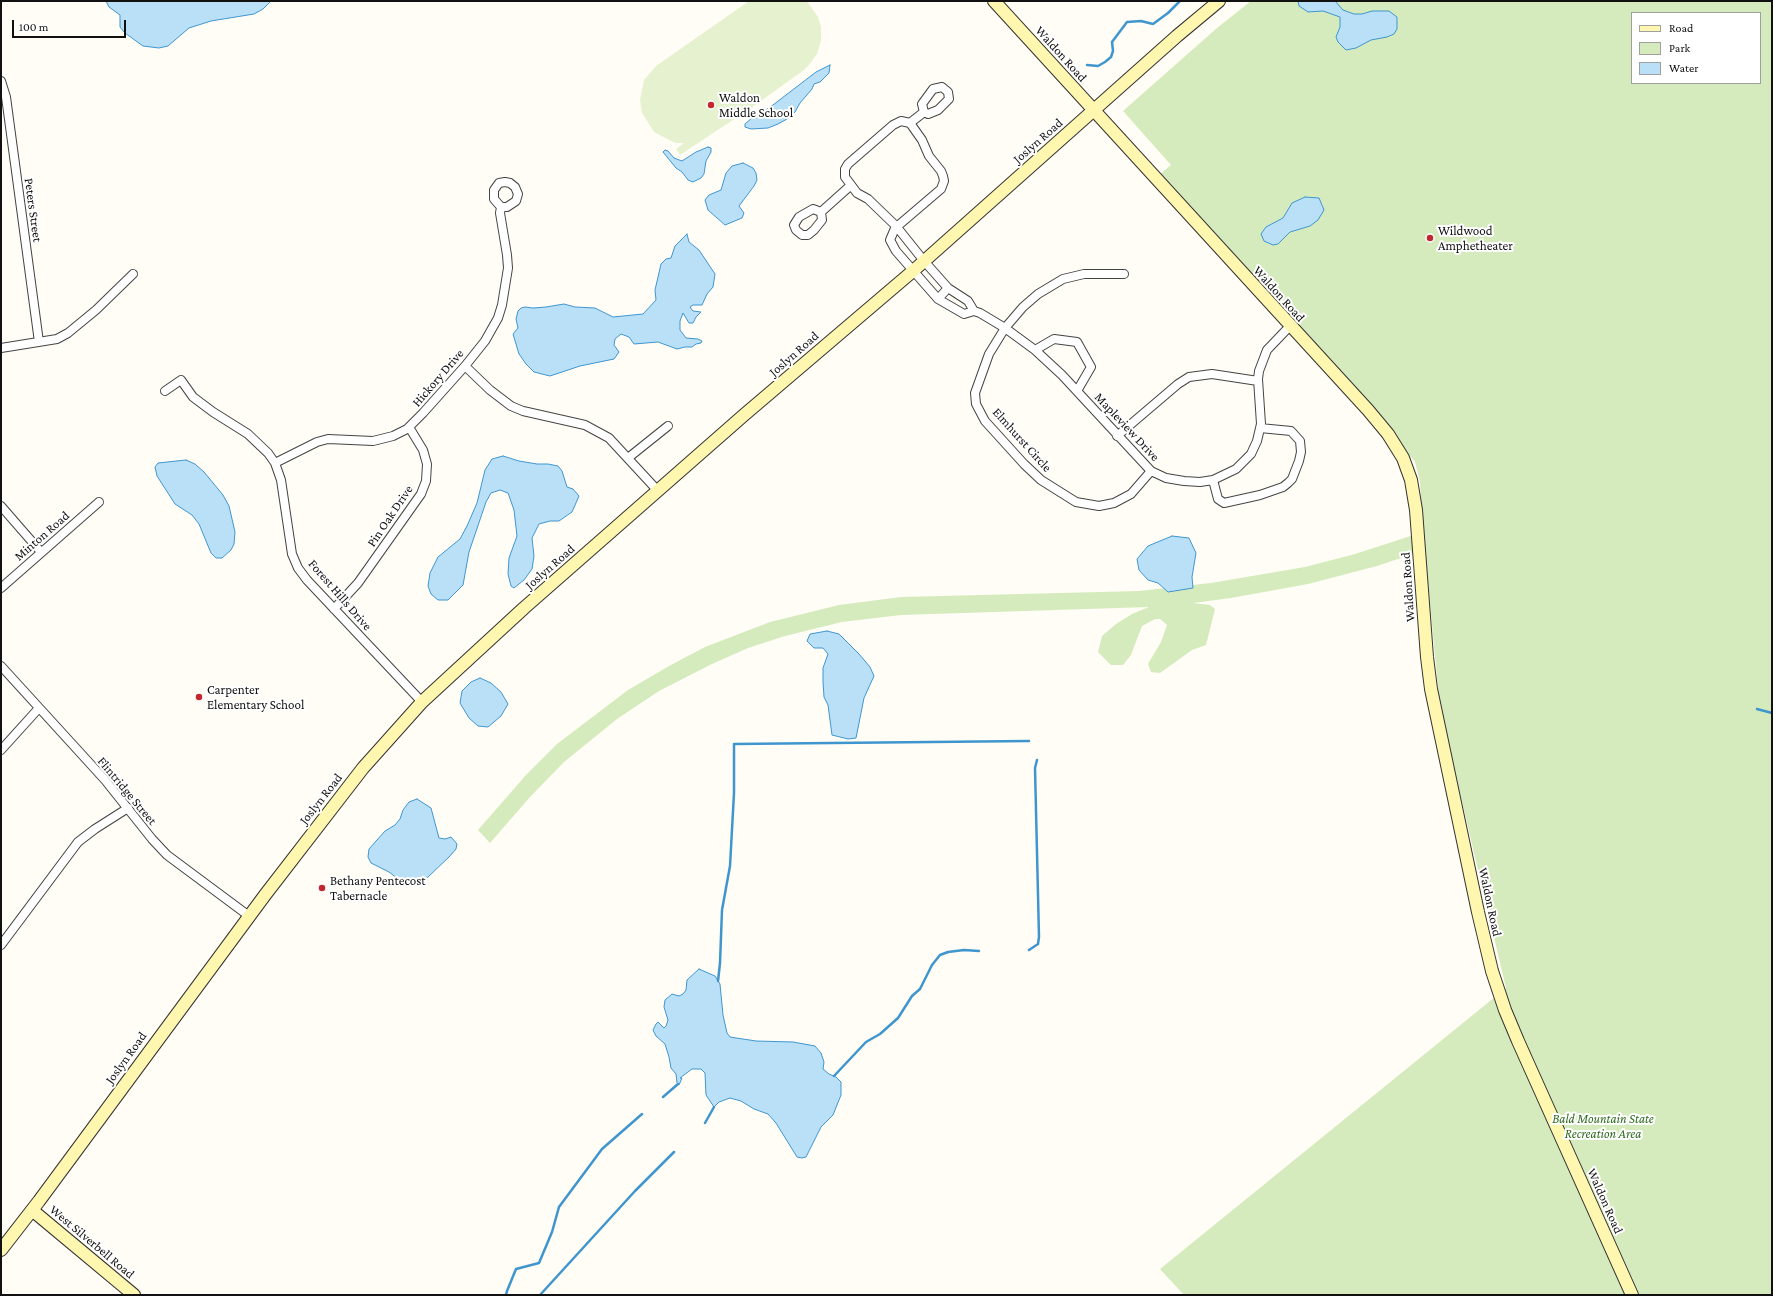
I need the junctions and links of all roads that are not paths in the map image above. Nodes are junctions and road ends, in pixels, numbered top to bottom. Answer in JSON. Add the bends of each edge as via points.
{"nodes":[{"id":1,"x":994,"y":1,"type":"edge"},
{"id":2,"x":1219,"y":1,"type":"edge"},
{"id":3,"x":1,"y":81,"type":"edge"},
{"id":4,"x":1094,"y":111,"type":"junction"},
{"id":5,"x":924,"y":112,"type":"dead end"},
{"id":6,"x":910,"y":123,"type":"junction"},
{"id":7,"x":850,"y":186,"type":"junction"},
{"id":8,"x":501,"y":207,"type":"dead end"},
{"id":9,"x":820,"y":212,"type":"dead end"},
{"id":10,"x":896,"y":226,"type":"junction"},
{"id":11,"x":924,"y":261,"type":"junction"},
{"id":12,"x":913,"y":271,"type":"junction"},
{"id":13,"x":133,"y":274,"type":"dead end"},
{"id":14,"x":1124,"y":274,"type":"dead end"},
{"id":15,"x":948,"y":288,"type":"junction"},
{"id":16,"x":938,"y":299,"type":"junction"},
{"id":17,"x":974,"y":311,"type":"junction"},
{"id":18,"x":1290,"y":326,"type":"junction"},
{"id":19,"x":1006,"y":328,"type":"junction"},
{"id":20,"x":39,"y":342,"type":"junction"},
{"id":21,"x":1,"y":348,"type":"edge"},
{"id":22,"x":1035,"y":350,"type":"junction"},
{"id":23,"x":466,"y":366,"type":"junction"},
{"id":24,"x":1258,"y":381,"type":"junction"},
{"id":25,"x":165,"y":391,"type":"dead end"},
{"id":26,"x":1077,"y":391,"type":"junction"},
{"id":27,"x":668,"y":426,"type":"dead end"},
{"id":28,"x":409,"y":427,"type":"junction"},
{"id":29,"x":1260,"y":428,"type":"junction"},
{"id":30,"x":1117,"y":436,"type":"junction"},
{"id":31,"x":628,"y":458,"type":"junction"},
{"id":32,"x":275,"y":462,"type":"junction"},
{"id":33,"x":1151,"y":471,"type":"junction"},
{"id":34,"x":1213,"y":480,"type":"junction"},
{"id":35,"x":658,"y":491,"type":"junction"},
{"id":36,"x":99,"y":502,"type":"dead end"},
{"id":37,"x":1,"y":506,"type":"edge"},
{"id":38,"x":41,"y":552,"type":"junction"},
{"id":39,"x":1,"y":588,"type":"edge"},
{"id":40,"x":334,"y":609,"type":"junction"},
{"id":41,"x":1,"y":666,"type":"edge"},
{"id":42,"x":422,"y":702,"type":"junction"},
{"id":43,"x":39,"y":708,"type":"junction"},
{"id":44,"x":1,"y":750,"type":"edge"},
{"id":45,"x":128,"y":808,"type":"junction"},
{"id":46,"x":249,"y":916,"type":"junction"},
{"id":47,"x":1,"y":945,"type":"edge"},
{"id":48,"x":32,"y":1210,"type":"junction"},
{"id":49,"x":1,"y":1250,"type":"edge"},
{"id":50,"x":134,"y":1295,"type":"edge"},
{"id":51,"x":1632,"y":1295,"type":"edge"}],
"edges":[{"from":1,"to":4,"type":"street","name":"Waldon Road"},
{"from":2,"to":4,"type":"street","name":"Joslyn Road"},
{"from":3,"to":20,"type":"street","name":"Peters Street","via":[[6,97]]},
{"from":4,"to":11,"type":"street","name":"Joslyn Road"},
{"from":4,"to":18,"type":"street","name":"Waldon Road"},
{"from":5,"to":6,"type":"street"},
{"from":6,"to":7,"type":"street","via":[[901,121],[893,125],[848,164],[844,172]]},
{"from":6,"to":10,"type":"street","via":[[944,176],[944,181],[941,189]]},
{"from":7,"to":9,"type":"street"},
{"from":7,"to":10,"type":"street","name":"Mapleview Drive","via":[[868,199]]},
{"from":8,"to":23,"type":"street","name":"Hickory Drive","via":[[501,222],[508,255],[502,305],[485,341]]},
{"from":10,"to":11,"type":"street","name":"Mapleview Drive"},
{"from":10,"to":12,"type":"street","name":"Mapleview Drive","via":[[890,240]]},
{"from":11,"to":12,"type":"street","name":"Joslyn Road"},
{"from":11,"to":15,"type":"street","name":"Mapleview Drive"},
{"from":12,"to":16,"type":"street","name":"Mapleview Drive"},
{"from":12,"to":35,"type":"street","name":"Joslyn Road"},
{"from":13,"to":20,"type":"street","via":[[68,333],[57,339]]},
{"from":14,"to":19,"type":"street","via":[[1084,274],[1063,279],[1023,306]]},
{"from":15,"to":16,"type":"street"},
{"from":15,"to":17,"type":"street","name":"Mapleview Drive","via":[[968,301]]},
{"from":16,"to":17,"type":"street","name":"Mapleview Drive","via":[[964,314]]},
{"from":17,"to":19,"type":"street","name":"Mapleview Drive"},
{"from":18,"to":24,"type":"street","name":"Mapleview Drive","via":[[1267,350]]},
{"from":18,"to":51,"type":"street","name":"Waldon Road","via":[[1388,434],[1408,469],[1416,510],[1431,689],[1489,960],[1518,1041]]},
{"from":19,"to":22,"type":"street","name":"Mapleview Drive"},
{"from":19,"to":33,"type":"street","name":"Elmhurst Circle","via":[[989,354],[976,387],[976,404],[985,421],[1024,464],[1041,480],[1076,502],[1099,506],[1114,503],[1131,494]]},
{"from":20,"to":21,"type":"street"},
{"from":22,"to":26,"type":"street","name":"Mapleview Drive"},
{"from":22,"to":26,"type":"street","via":[[1054,339],[1077,342],[1091,367]]},
{"from":23,"to":28,"type":"street","name":"Hickory Drive"},
{"from":23,"to":31,"type":"street","via":[[511,406],[523,412],[586,425],[609,438]]},
{"from":24,"to":29,"type":"street","name":"Mapleview Drive"},
{"from":24,"to":30,"type":"street","via":[[1212,374],[1189,377]]},
{"from":25,"to":32,"type":"street","name":"Forest Hills Drive","via":[[180,380],[193,397],[259,443]]},
{"from":26,"to":30,"type":"street","name":"Mapleview Drive"},
{"from":27,"to":31,"type":"street"},
{"from":28,"to":32,"type":"street","name":"Hickory Drive","via":[[393,436],[373,441],[328,439]]},
{"from":28,"to":40,"type":"street","name":"Pin Oak Drive","via":[[423,450],[427,464],[426,481],[421,494],[358,583]]},
{"from":29,"to":34,"type":"street","name":"Mapleview Drive","via":[[1251,454],[1245,462]]},
{"from":29,"to":34,"type":"street","via":[[1291,431],[1300,441],[1299,461],[1288,483],[1260,495],[1224,503],[1218,499]]},
{"from":30,"to":33,"type":"street","name":"Mapleview Drive"},
{"from":31,"to":35,"type":"street"},
{"from":32,"to":40,"type":"street","name":"Forest Hills Drive","via":[[284,495],[292,554],[307,580]]},
{"from":33,"to":34,"type":"street","name":"Mapleview Drive","via":[[1166,478],[1184,481]]},
{"from":35,"to":42,"type":"street","name":"Joslyn Road","via":[[524,608]]},
{"from":36,"to":38,"type":"street","name":"Minton Road"},
{"from":37,"to":38,"type":"street"},
{"from":38,"to":39,"type":"street","name":"Minton Road"},
{"from":40,"to":42,"type":"street","name":"Forest Hills Drive"},
{"from":41,"to":43,"type":"street","name":"Flintridge Street"},
{"from":42,"to":46,"type":"street","name":"Joslyn Road","via":[[363,768]]},
{"from":43,"to":44,"type":"street"},
{"from":43,"to":45,"type":"street","name":"Flintridge Street"},
{"from":45,"to":46,"type":"street","name":"Flintridge Street","via":[[167,855]]},
{"from":45,"to":47,"type":"street","via":[[78,842]]},
{"from":46,"to":48,"type":"street","name":"Joslyn Road"},
{"from":48,"to":49,"type":"street","name":"Joslyn Road"},
{"from":48,"to":50,"type":"street","name":"West Silverbell Road"}]}
